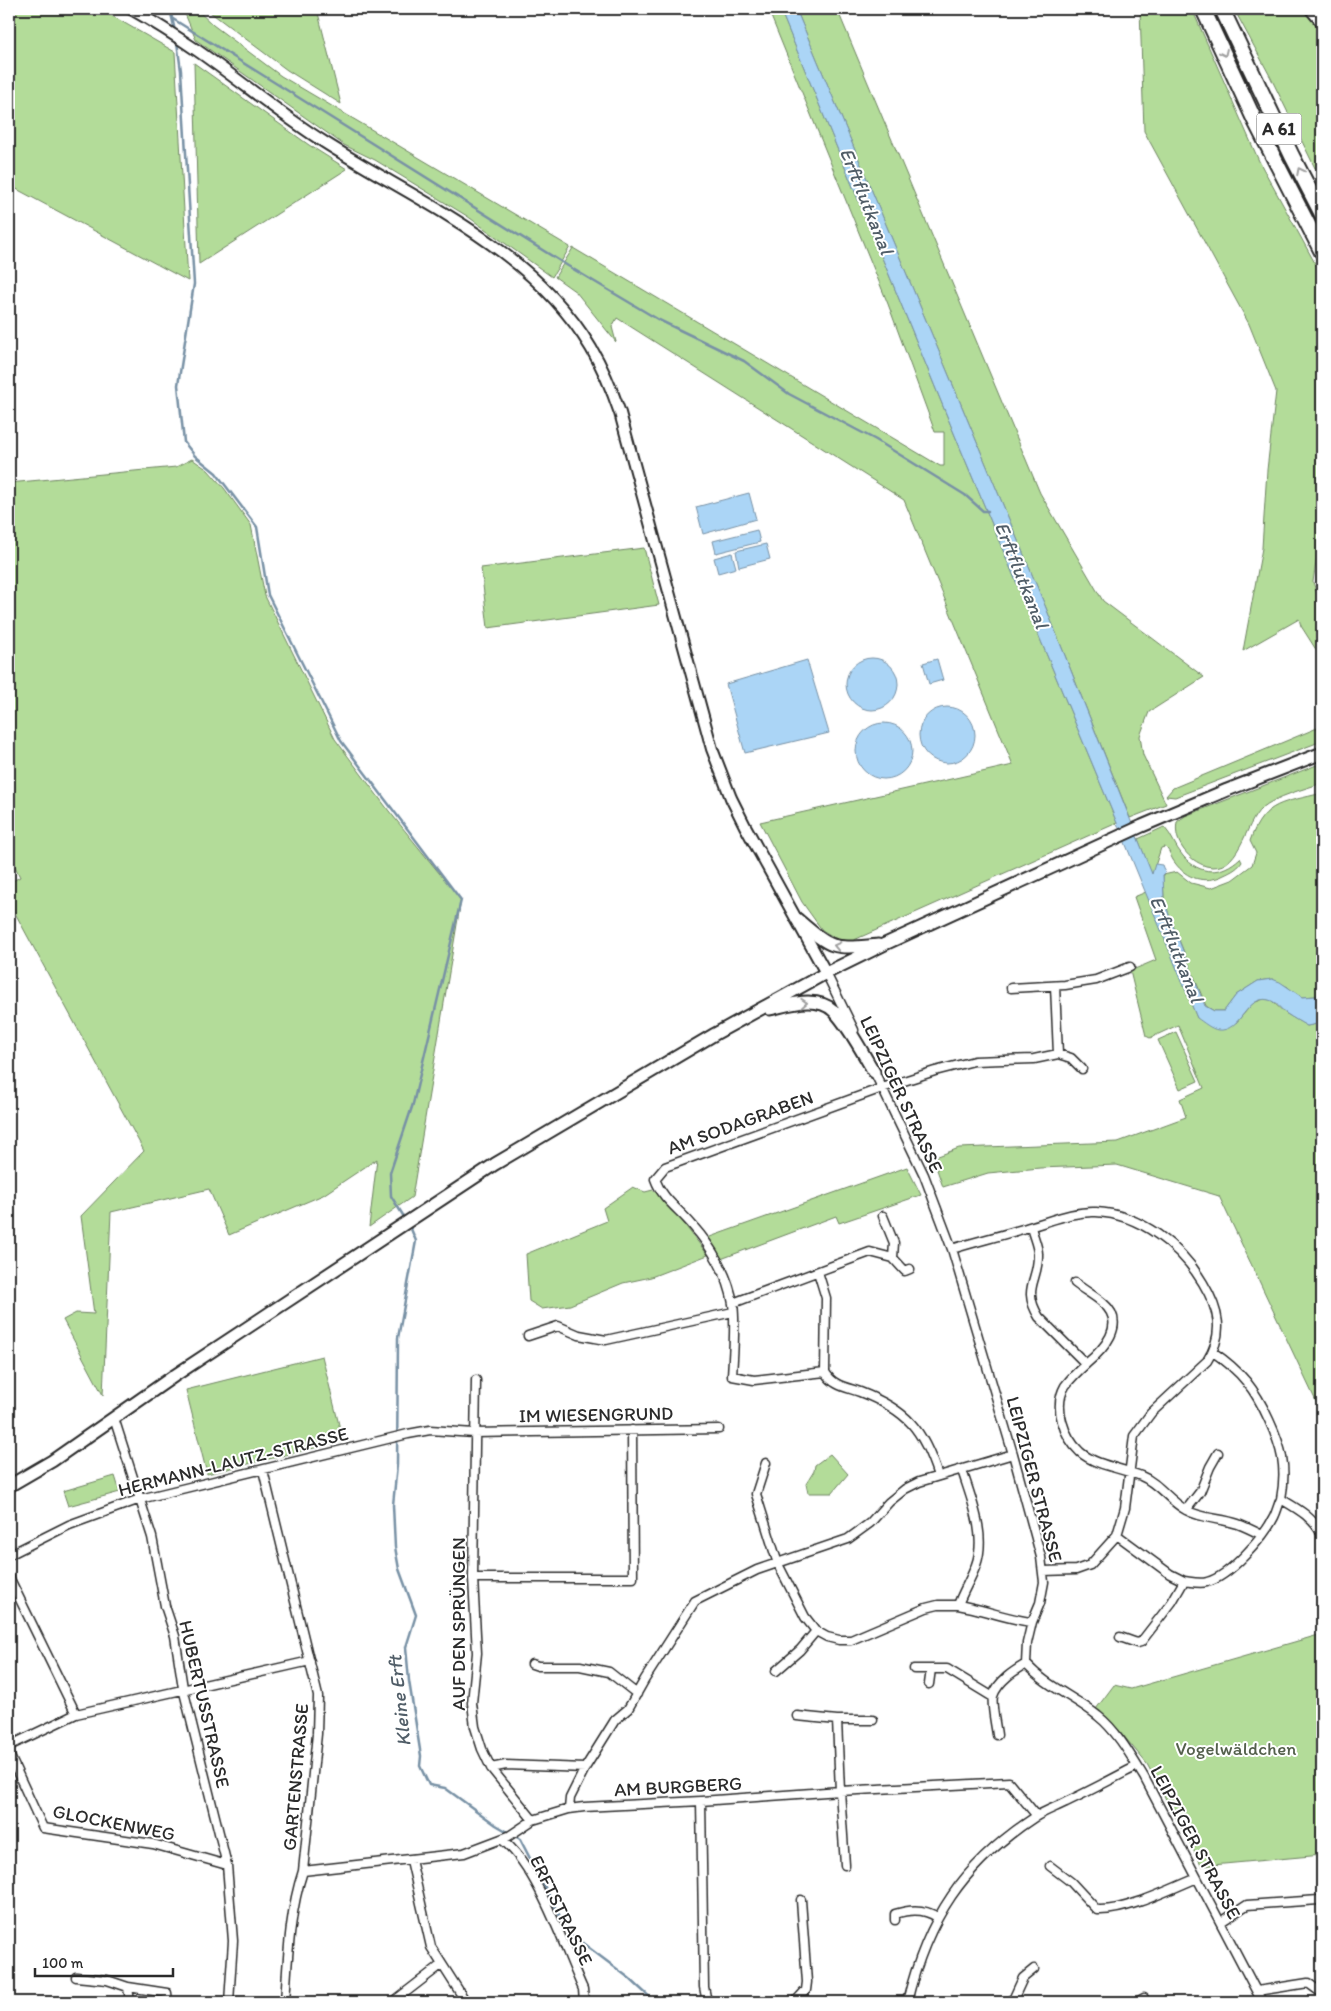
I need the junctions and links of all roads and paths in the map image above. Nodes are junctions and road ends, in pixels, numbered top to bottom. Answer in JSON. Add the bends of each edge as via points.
{"nodes":[{"id":1,"x":131,"y":9,"type":"edge"},
{"id":2,"x":1204,"y":9,"type":"edge"},
{"id":3,"x":1222,"y":9,"type":"edge"},
{"id":4,"x":1311,"y":9,"type":"edge"},
{"id":5,"x":1322,"y":22,"type":"edge"},
{"id":6,"x":1322,"y":214,"type":"edge"},
{"id":7,"x":1322,"y":252,"type":"edge"},
{"id":8,"x":1322,"y":753,"type":"edge"},
{"id":9,"x":797,"y":919,"type":"junction"},
{"id":10,"x":885,"y":944,"type":"junction"},
{"id":11,"x":1130,"y":967,"type":"dead end"},
{"id":12,"x":826,"y":973,"type":"junction"},
{"id":13,"x":1055,"y":986,"type":"junction"},
{"id":14,"x":1011,"y":988,"type":"dead end"},
{"id":15,"x":756,"y":1013,"type":"junction"},
{"id":16,"x":1058,"y":1054,"type":"junction"},
{"id":17,"x":1082,"y":1069,"type":"dead end"},
{"id":18,"x":874,"y":1072,"type":"junction"},
{"id":19,"x":882,"y":1088,"type":"junction"},
{"id":20,"x":883,"y":1216,"type":"dead end"},
{"id":21,"x":1031,"y":1227,"type":"junction"},
{"id":22,"x":952,"y":1249,"type":"junction"},
{"id":23,"x":893,"y":1258,"type":"junction"},
{"id":24,"x":910,"y":1269,"type":"dead end"},
{"id":25,"x":818,"y":1272,"type":"junction"},
{"id":26,"x":1074,"y":1283,"type":"dead end"},
{"id":27,"x":733,"y":1303,"type":"junction"},
{"id":28,"x":733,"y":1312,"type":"junction"},
{"id":29,"x":528,"y":1336,"type":"dead end"},
{"id":30,"x":1213,"y":1352,"type":"junction"},
{"id":31,"x":1086,"y":1364,"type":"junction"},
{"id":32,"x":825,"y":1372,"type":"junction"},
{"id":33,"x":476,"y":1380,"type":"dead end"},
{"id":34,"x":114,"y":1418,"type":"junction"},
{"id":35,"x":719,"y":1429,"type":"dead end"},
{"id":36,"x":632,"y":1430,"type":"junction"},
{"id":37,"x":474,"y":1433,"type":"junction"},
{"id":38,"x":1013,"y":1454,"type":"junction"},
{"id":39,"x":1218,"y":1454,"type":"dead end"},
{"id":40,"x":766,"y":1463,"type":"dead end"},
{"id":41,"x":263,"y":1470,"type":"junction"},
{"id":42,"x":962,"y":1470,"type":"junction"},
{"id":43,"x":1128,"y":1471,"type":"junction"},
{"id":44,"x":938,"y":1476,"type":"junction"},
{"id":45,"x":9,"y":1486,"type":"edge"},
{"id":46,"x":140,"y":1499,"type":"junction"},
{"id":47,"x":1280,"y":1499,"type":"junction"},
{"id":48,"x":1186,"y":1510,"type":"junction"},
{"id":49,"x":1117,"y":1535,"type":"junction"},
{"id":50,"x":1262,"y":1535,"type":"junction"},
{"id":51,"x":1322,"y":1535,"type":"edge"},
{"id":52,"x":9,"y":1555,"type":"edge"},
{"id":53,"x":778,"y":1564,"type":"junction"},
{"id":54,"x":1043,"y":1571,"type":"junction"},
{"id":55,"x":9,"y":1577,"type":"edge"},
{"id":56,"x":473,"y":1578,"type":"junction"},
{"id":57,"x":1184,"y":1581,"type":"junction"},
{"id":58,"x":958,"y":1605,"type":"junction"},
{"id":59,"x":1032,"y":1622,"type":"junction"},
{"id":60,"x":816,"y":1631,"type":"junction"},
{"id":61,"x":1120,"y":1637,"type":"dead end"},
{"id":62,"x":310,"y":1661,"type":"junction"},
{"id":63,"x":532,"y":1664,"type":"dead end"},
{"id":64,"x":1026,"y":1664,"type":"junction"},
{"id":65,"x":914,"y":1669,"type":"dead end"},
{"id":66,"x":931,"y":1669,"type":"junction"},
{"id":67,"x":776,"y":1671,"type":"dead end"},
{"id":68,"x":929,"y":1684,"type":"dead end"},
{"id":69,"x":183,"y":1688,"type":"junction"},
{"id":70,"x":637,"y":1694,"type":"junction"},
{"id":71,"x":993,"y":1697,"type":"junction"},
{"id":72,"x":76,"y":1714,"type":"junction"},
{"id":73,"x":797,"y":1716,"type":"dead end"},
{"id":74,"x":837,"y":1720,"type":"junction"},
{"id":75,"x":873,"y":1720,"type":"dead end"},
{"id":76,"x":997,"y":1735,"type":"dead end"},
{"id":77,"x":9,"y":1746,"type":"edge"},
{"id":78,"x":9,"y":1754,"type":"edge"},
{"id":79,"x":1137,"y":1766,"type":"junction"},
{"id":80,"x":491,"y":1768,"type":"junction"},
{"id":81,"x":585,"y":1768,"type":"junction"},
{"id":82,"x":840,"y":1791,"type":"junction"},
{"id":83,"x":701,"y":1801,"type":"junction"},
{"id":84,"x":569,"y":1809,"type":"junction"},
{"id":85,"x":1037,"y":1816,"type":"junction"},
{"id":86,"x":533,"y":1820,"type":"junction"},
{"id":87,"x":505,"y":1838,"type":"junction"},
{"id":88,"x":411,"y":1860,"type":"junction"},
{"id":89,"x":227,"y":1865,"type":"junction"},
{"id":90,"x":845,"y":1865,"type":"dead end"},
{"id":91,"x":1050,"y":1866,"type":"dead end"},
{"id":92,"x":304,"y":1871,"type":"junction"},
{"id":93,"x":1197,"y":1878,"type":"junction"},
{"id":94,"x":802,"y":1900,"type":"dead end"},
{"id":95,"x":1318,"y":1900,"type":"dead end"},
{"id":96,"x":937,"y":1917,"type":"junction"},
{"id":97,"x":895,"y":1920,"type":"dead end"},
{"id":98,"x":1221,"y":1922,"type":"junction"},
{"id":99,"x":441,"y":1965,"type":"junction"},
{"id":100,"x":1034,"y":1969,"type":"dead end"},
{"id":101,"x":76,"y":1977,"type":"dead end"},
{"id":102,"x":128,"y":1987,"type":"junction"},
{"id":103,"x":1257,"y":1991,"type":"junction"},
{"id":104,"x":1319,"y":1991,"type":"dead end"},
{"id":105,"x":130,"y":2002,"type":"edge"},
{"id":106,"x":168,"y":2002,"type":"edge"},
{"id":107,"x":229,"y":2002,"type":"edge"},
{"id":108,"x":285,"y":2002,"type":"edge"},
{"id":109,"x":393,"y":2002,"type":"edge"},
{"id":110,"x":466,"y":2002,"type":"edge"},
{"id":111,"x":584,"y":2002,"type":"edge"},
{"id":112,"x":710,"y":2002,"type":"edge"},
{"id":113,"x":795,"y":2002,"type":"edge"},
{"id":114,"x":907,"y":2002,"type":"edge"},
{"id":115,"x":1012,"y":2002,"type":"edge"},
{"id":116,"x":1262,"y":2002,"type":"edge"}],
"edges":[{"from":1,"to":9,"type":"street","via":[[198,51],[324,142],[481,236],[524,270],[577,328],[605,375],[620,413],[712,749],[731,798]]},
{"from":2,"to":7,"type":"highway","number":"A 61","one_way":true,"via":[[1255,121]]},
{"from":6,"to":3,"type":"highway","number":"A 61","one_way":true},
{"from":4,"to":5,"type":"main road"},
{"from":8,"to":10,"type":"main road","via":[[1114,838]]},
{"from":10,"to":9,"type":"main road","one_way":true,"via":[[836,948],[822,941]]},
{"from":9,"to":12,"type":"street"},
{"from":10,"to":12,"type":"main road"},
{"from":11,"to":13,"type":"street","via":[[1096,980]]},
{"from":12,"to":15,"type":"main road"},
{"from":12,"to":18,"type":"street","name":"LEIPZIGER STRASSE"},
{"from":13,"to":14,"type":"street"},
{"from":13,"to":16,"type":"street"},
{"from":15,"to":18,"type":"main road","one_way":true,"via":[[799,1002],[828,1006]]},
{"from":15,"to":34,"type":"main road","via":[[495,1164]]},
{"from":16,"to":17,"type":"street","via":[[1071,1058]]},
{"from":16,"to":19,"type":"street","via":[[1034,1059],[974,1061]]},
{"from":18,"to":19,"type":"street","name":"LEIPZIGER STRASSE"},
{"from":19,"to":22,"type":"street","name":"LEIPZIGER STRASSE","via":[[924,1175]]},
{"from":19,"to":27,"type":"street","name":"AM SODAGRABEN","via":[[684,1159],[665,1167],[655,1179],[659,1192],[703,1237],[724,1274]]},
{"from":20,"to":23,"type":"street","via":[[894,1243]]},
{"from":21,"to":22,"type":"street"},
{"from":21,"to":30,"type":"street","via":[[1061,1217],[1095,1212],[1134,1220],[1148,1228],[1179,1252],[1210,1294],[1219,1326]]},
{"from":21,"to":31,"type":"street","via":[[1038,1253],[1031,1285],[1034,1308]]},
{"from":22,"to":38,"type":"street","name":"LEIPZIGER STRASSE"},
{"from":23,"to":24,"type":"street","via":[[905,1271]]},
{"from":23,"to":25,"type":"street","via":[[870,1252]]},
{"from":25,"to":27,"type":"street"},
{"from":25,"to":32,"type":"street","via":[[826,1298]]},
{"from":26,"to":31,"type":"street","via":[[1105,1305],[1114,1320],[1111,1338]]},
{"from":27,"to":28,"type":"street","name":"AM SODAGRABEN"},
{"from":28,"to":29,"type":"street","via":[[606,1340],[579,1335],[558,1326]]},
{"from":28,"to":32,"type":"street","name":"AM SODAGRABEN","via":[[732,1376],[754,1380]]},
{"from":30,"to":43,"type":"street","via":[[1144,1420],[1134,1436]]},
{"from":30,"to":47,"type":"street","via":[[1238,1370],[1248,1382],[1276,1434],[1283,1455]]},
{"from":31,"to":43,"type":"street","via":[[1064,1388],[1062,1423],[1081,1453]]},
{"from":32,"to":44,"type":"street","via":[[836,1384],[882,1402],[906,1417],[926,1442]]},
{"from":33,"to":37,"type":"street","name":"AUF DEN SPRÜNGEN"},
{"from":34,"to":45,"type":"main road"},
{"from":34,"to":46,"type":"street","name":"HUBERTUSSTRASSE"},
{"from":35,"to":36,"type":"street","name":"IM WIESENGRUND"},
{"from":36,"to":37,"type":"street","name":"IM WIESENGRUND"},
{"from":36,"to":56,"type":"street","via":[[633,1578]]},
{"from":37,"to":41,"type":"street","name":"HERMANN-LAUTZ-STRASSE","via":[[430,1430]]},
{"from":37,"to":56,"type":"street","name":"AUF DEN SPRÜNGEN"},
{"from":38,"to":42,"type":"street"},
{"from":38,"to":54,"type":"street","name":"LEIPZIGER STRASSE"},
{"from":39,"to":48,"type":"street","via":[[1200,1492]]},
{"from":40,"to":53,"type":"street","via":[[756,1494]]},
{"from":41,"to":46,"type":"street","name":"HERMANN-LAUTZ-STRASSE"},
{"from":41,"to":62,"type":"street","name":"GARTENSTRASSE"},
{"from":42,"to":44,"type":"street"},
{"from":42,"to":58,"type":"street","via":[[976,1518],[980,1546],[976,1565]]},
{"from":43,"to":48,"type":"street","via":[[1152,1482]]},
{"from":43,"to":49,"type":"street"},
{"from":44,"to":53,"type":"street","via":[[906,1489],[848,1539]]},
{"from":46,"to":52,"type":"street","name":"HERMANN-LAUTZ-STRASSE","via":[[69,1525]]},
{"from":46,"to":69,"type":"street","name":"HUBERTUSSTRASSE","via":[[175,1636]]},
{"from":47,"to":50,"type":"street","via":[[1274,1517]]},
{"from":47,"to":51,"type":"street","via":[[1303,1512]]},
{"from":48,"to":50,"type":"street","via":[[1238,1524]]},
{"from":49,"to":54,"type":"street","via":[[1090,1565],[1076,1570]]},
{"from":49,"to":57,"type":"street"},
{"from":50,"to":57,"type":"street","via":[[1233,1568],[1219,1578],[1198,1583]]},
{"from":53,"to":60,"type":"street","via":[[805,1617]]},
{"from":53,"to":70,"type":"street","via":[[757,1570],[695,1601]]},
{"from":54,"to":59,"type":"street","name":"LEIPZIGER STRASSE","via":[[1040,1602]]},
{"from":55,"to":72,"type":"street"},
{"from":56,"to":80,"type":"street","name":"AUF DEN SPRÜNGEN","via":[[477,1653],[472,1703],[480,1742]]},
{"from":57,"to":61,"type":"street","via":[[1142,1642],[1137,1644]]},
{"from":58,"to":59,"type":"street"},
{"from":58,"to":60,"type":"street","via":[[926,1608],[852,1640],[839,1640]]},
{"from":59,"to":64,"type":"street","name":"LEIPZIGER STRASSE"},
{"from":60,"to":67,"type":"street"},
{"from":62,"to":69,"type":"street"},
{"from":62,"to":92,"type":"street","name":"GARTENSTRASSE","via":[[318,1696],[317,1734]]},
{"from":63,"to":70,"type":"street","via":[[580,1666],[609,1672]]},
{"from":64,"to":71,"type":"street","via":[[1005,1679]]},
{"from":64,"to":79,"type":"street","name":"LEIPZIGER STRASSE","via":[[1036,1675],[1098,1716]]},
{"from":65,"to":66,"type":"street"},
{"from":66,"to":68,"type":"street"},
{"from":66,"to":71,"type":"street","via":[[947,1669]]},
{"from":69,"to":72,"type":"street"},
{"from":69,"to":89,"type":"street","name":"HUBERTUSSTRASSE"},
{"from":70,"to":81,"type":"street","via":[[628,1709],[615,1720]]},
{"from":71,"to":76,"type":"street"},
{"from":72,"to":77,"type":"street"},
{"from":73,"to":74,"type":"street"},
{"from":74,"to":75,"type":"street"},
{"from":74,"to":82,"type":"street"},
{"from":78,"to":89,"type":"street","name":"GLOCKENWEG","via":[[43,1828],[153,1844]]},
{"from":79,"to":85,"type":"street"},
{"from":79,"to":93,"type":"street","name":"LEIPZIGER STRASSE"},
{"from":80,"to":81,"type":"street"},
{"from":80,"to":86,"type":"street","name":"AUF DEN SPRÜNGEN"},
{"from":81,"to":84,"type":"street","via":[[570,1798]]},
{"from":82,"to":83,"type":"street","name":"AM BURGBERG"},
{"from":82,"to":85,"type":"street","name":"AM BURGBERG","via":[[1009,1782]]},
{"from":82,"to":90,"type":"street"},
{"from":83,"to":84,"type":"street","name":"AM BURGBERG"},
{"from":83,"to":112,"type":"street","via":[[704,1988]]},
{"from":84,"to":86,"type":"street","name":"AM BURGBERG"},
{"from":85,"to":96,"type":"street","via":[[976,1865]]},
{"from":86,"to":87,"type":"street","name":"AM BURGBERG"},
{"from":87,"to":88,"type":"street","name":"AM BURGBERG","via":[[464,1853]]},
{"from":87,"to":111,"type":"street","name":"ERFTSTRASSE","via":[[526,1864],[583,1989]]},
{"from":88,"to":92,"type":"street","name":"AM BURGBERG"},
{"from":88,"to":99,"type":"street","via":[[431,1947]]},
{"from":89,"to":107,"type":"street","name":"HUBERTUSSTRASSE","via":[[233,1942]]},
{"from":91,"to":93,"type":"street","via":[[1071,1882],[1093,1908],[1102,1911],[1160,1894]]},
{"from":92,"to":108,"type":"street","name":"GARTENSTRASSE","via":[[296,1891],[291,1923]]},
{"from":93,"to":98,"type":"street","name":"LEIPZIGER STRASSE"},
{"from":94,"to":113,"type":"street","via":[[807,1982],[806,1990]]},
{"from":95,"to":98,"type":"street","via":[[1247,1905]]},
{"from":96,"to":97,"type":"street","via":[[929,1912],[910,1910],[895,1914]]},
{"from":96,"to":114,"type":"street","via":[[920,1954]]},
{"from":98,"to":103,"type":"street","name":"LEIPZIGER STRASSE"},
{"from":99,"to":109,"type":"street"},
{"from":99,"to":110,"type":"street"},
{"from":100,"to":115,"type":"street","via":[[1023,1978]]},
{"from":101,"to":102,"type":"street","via":[[107,1980]]},
{"from":102,"to":105,"type":"street"},
{"from":102,"to":106,"type":"street","via":[[167,1993]]},
{"from":103,"to":104,"type":"street","via":[[1308,1983]]},
{"from":103,"to":116,"type":"street","name":"LEIPZIGER STRASSE"}]}
